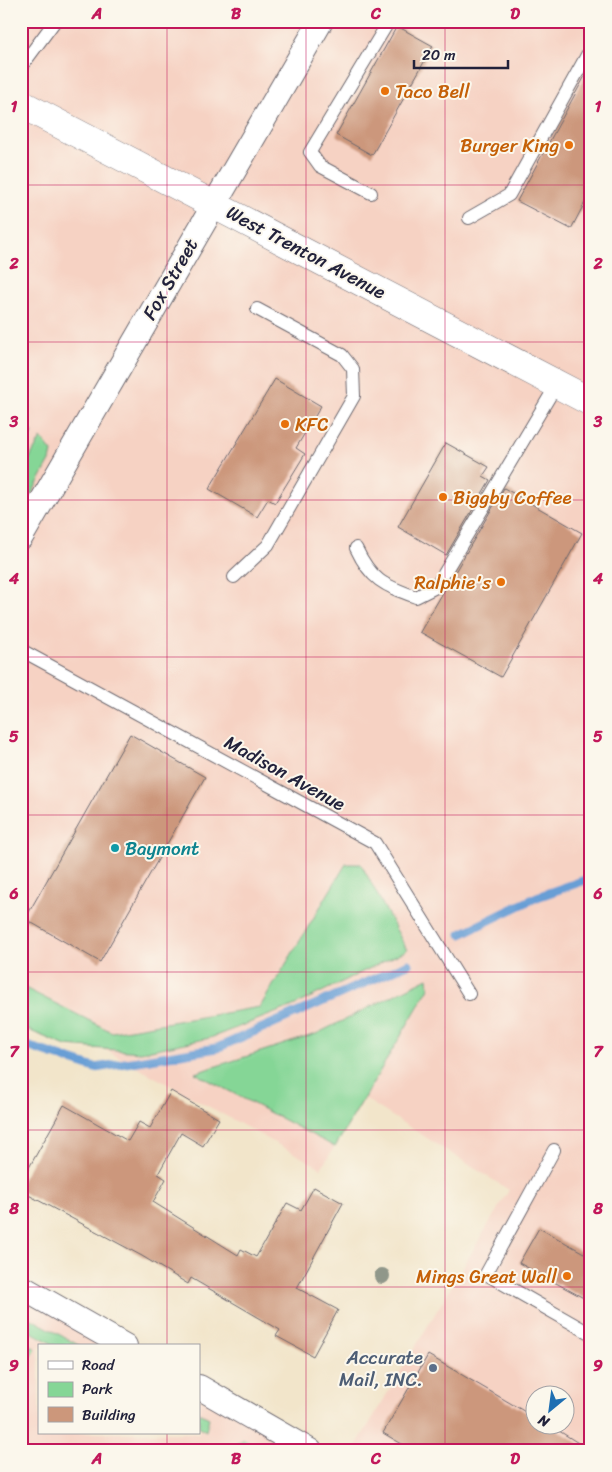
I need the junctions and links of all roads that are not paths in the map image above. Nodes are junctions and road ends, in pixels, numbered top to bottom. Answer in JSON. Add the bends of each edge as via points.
{"nodes":[{"id":1,"x":55,"y":21,"type":"edge"},
{"id":2,"x":321,"y":21,"type":"edge"},
{"id":3,"x":389,"y":21,"type":"edge"},
{"id":4,"x":591,"y":48,"type":"edge"},
{"id":5,"x":21,"y":67,"type":"edge"},
{"id":6,"x":21,"y":104,"type":"edge"},
{"id":7,"x":371,"y":193,"type":"dead end"},
{"id":8,"x":214,"y":203,"type":"junction"},
{"id":9,"x":469,"y":218,"type":"dead end"},
{"id":10,"x":257,"y":309,"type":"dead end"},
{"id":11,"x":557,"y":384,"type":"junction"},
{"id":12,"x":591,"y":402,"type":"edge"},
{"id":13,"x":21,"y":537,"type":"edge"},
{"id":14,"x":356,"y":548,"type":"dead end"},
{"id":15,"x":234,"y":577,"type":"dead end"},
{"id":16,"x":21,"y":650,"type":"edge"},
{"id":17,"x":469,"y":994,"type":"dead end"},
{"id":18,"x":554,"y":1150,"type":"dead end"},
{"id":19,"x":21,"y":1287,"type":"edge"},
{"id":20,"x":591,"y":1334,"type":"edge"},
{"id":21,"x":121,"y":1344,"type":"edge"},
{"id":22,"x":200,"y":1388,"type":"edge"},
{"id":23,"x":310,"y":1451,"type":"edge"}],
"edges":[{"from":1,"to":5,"type":"lane"},
{"from":2,"to":8,"type":"street","name":"Fox Street"},
{"from":3,"to":7,"type":"lane","via":[[310,152],[320,166]]},
{"from":4,"to":9,"type":"lane","via":[[509,195]]},
{"from":6,"to":8,"type":"main road","name":"West Trenton Avenue"},
{"from":8,"to":11,"type":"main road","name":"West Trenton Avenue"},
{"from":8,"to":13,"type":"street","name":"Fox Street"},
{"from":10,"to":15,"type":"lane","via":[[342,355],[353,368],[354,396],[268,545]]},
{"from":11,"to":12,"type":"main road","name":"West Trenton Avenue"},
{"from":11,"to":14,"type":"lane","via":[[436,587],[416,597],[390,588],[366,569]]},
{"from":16,"to":17,"type":"lane","name":"Madison Avenue","via":[[375,843]]},
{"from":18,"to":20,"type":"lane","via":[[486,1274]]},
{"from":19,"to":21,"type":"street"},
{"from":22,"to":23,"type":"street"}]}
